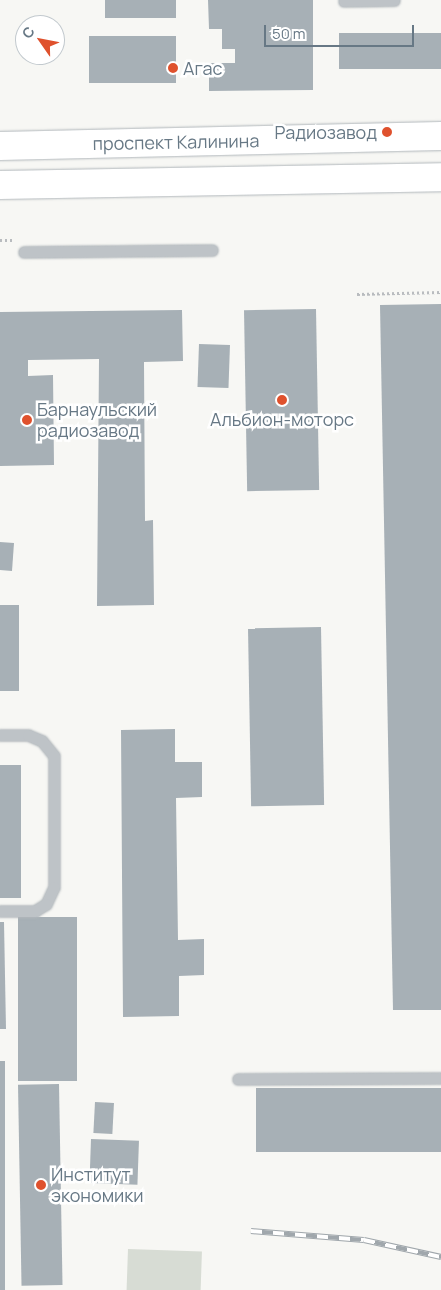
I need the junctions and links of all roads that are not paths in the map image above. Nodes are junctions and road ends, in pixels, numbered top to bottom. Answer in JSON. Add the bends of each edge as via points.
{"nodes":[{"id":1,"x":394,"y":0,"type":"edge"},
{"id":2,"x":344,"y":2,"type":"dead end"},
{"id":3,"x":441,"y":136,"type":"edge"},
{"id":4,"x":0,"y":146,"type":"edge"},
{"id":5,"x":441,"y":177,"type":"edge"},
{"id":6,"x":0,"y":185,"type":"edge"},
{"id":7,"x":212,"y":250,"type":"dead end"},
{"id":8,"x":24,"y":252,"type":"dead end"},
{"id":9,"x":0,"y":735,"type":"edge"},
{"id":10,"x":0,"y":911,"type":"edge"},
{"id":11,"x":441,"y":1078,"type":"edge"},
{"id":12,"x":238,"y":1079,"type":"dead end"}],
"edges":[{"from":1,"to":2,"type":"lane"},
{"from":3,"to":4,"type":"main road","name":"проспект Калинина"},
{"from":5,"to":6,"type":"main road"},
{"from":7,"to":8,"type":"lane"},
{"from":9,"to":10,"type":"lane","via":[[28,734],[42,741],[54,756],[54,887],[46,904],[35,911]]},
{"from":11,"to":12,"type":"lane"}]}
